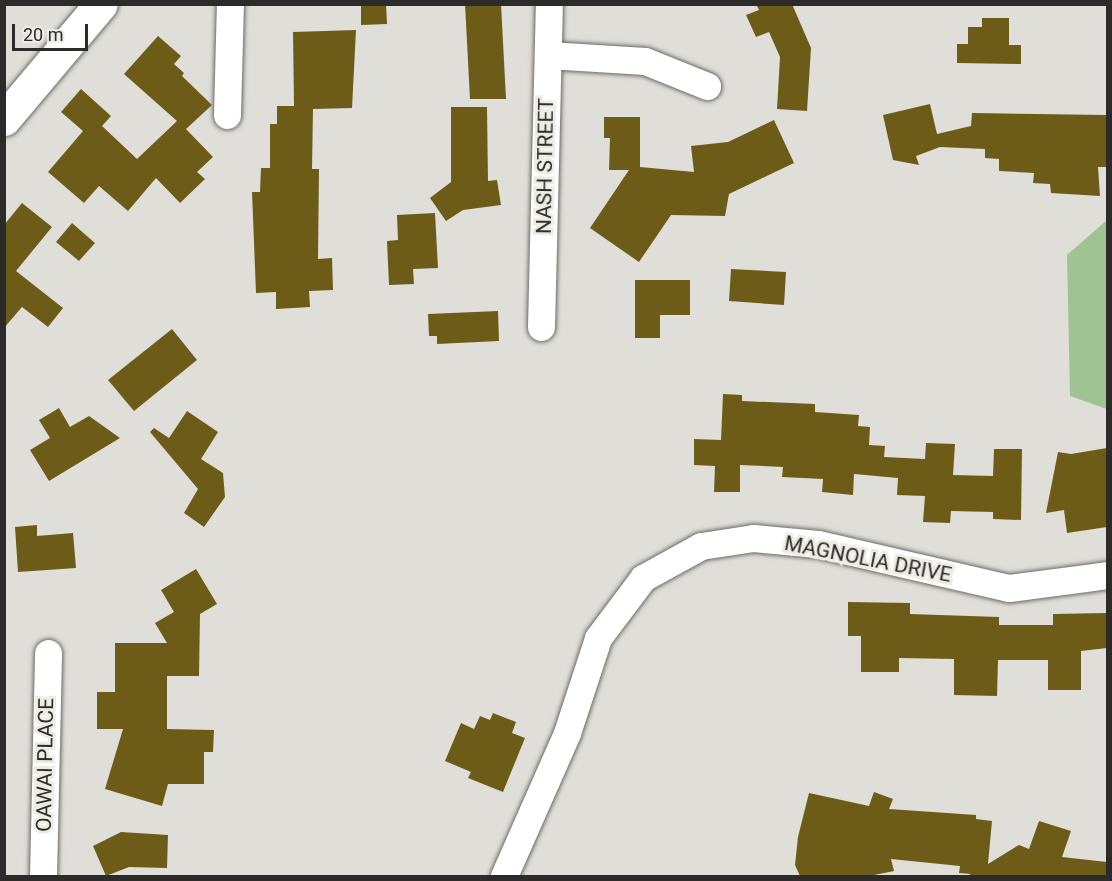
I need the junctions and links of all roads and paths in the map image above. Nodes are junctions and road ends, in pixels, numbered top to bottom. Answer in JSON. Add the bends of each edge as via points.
{"nodes":[{"id":1,"x":101,"y":4,"type":"edge"},
{"id":2,"x":230,"y":4,"type":"edge"},
{"id":3,"x":549,"y":4,"type":"edge"},
{"id":4,"x":548,"y":55,"type":"junction"},
{"id":5,"x":707,"y":86,"type":"dead end"},
{"id":6,"x":8,"y":107,"type":"edge"},
{"id":7,"x":227,"y":115,"type":"dead end"},
{"id":8,"x":541,"y":327,"type":"dead end"},
{"id":9,"x":1107,"y":575,"type":"edge"},
{"id":10,"x":48,"y":653,"type":"dead end"},
{"id":11,"x":43,"y":876,"type":"edge"},
{"id":12,"x":504,"y":876,"type":"edge"}],
"edges":[{"from":1,"to":6,"type":"main road"},
{"from":2,"to":7,"type":"street"},
{"from":3,"to":4,"type":"street","name":"NASH STREET"},
{"from":4,"to":5,"type":"street","via":[[645,61]]},
{"from":4,"to":8,"type":"street","name":"NASH STREET"},
{"from":9,"to":12,"type":"street","name":"MAGNOLIA DRIVE","via":[[1009,588],[818,544],[753,538],[701,546],[643,578],[598,638],[567,733]]},
{"from":10,"to":11,"type":"street","name":"OAWAI PLACE"}]}
